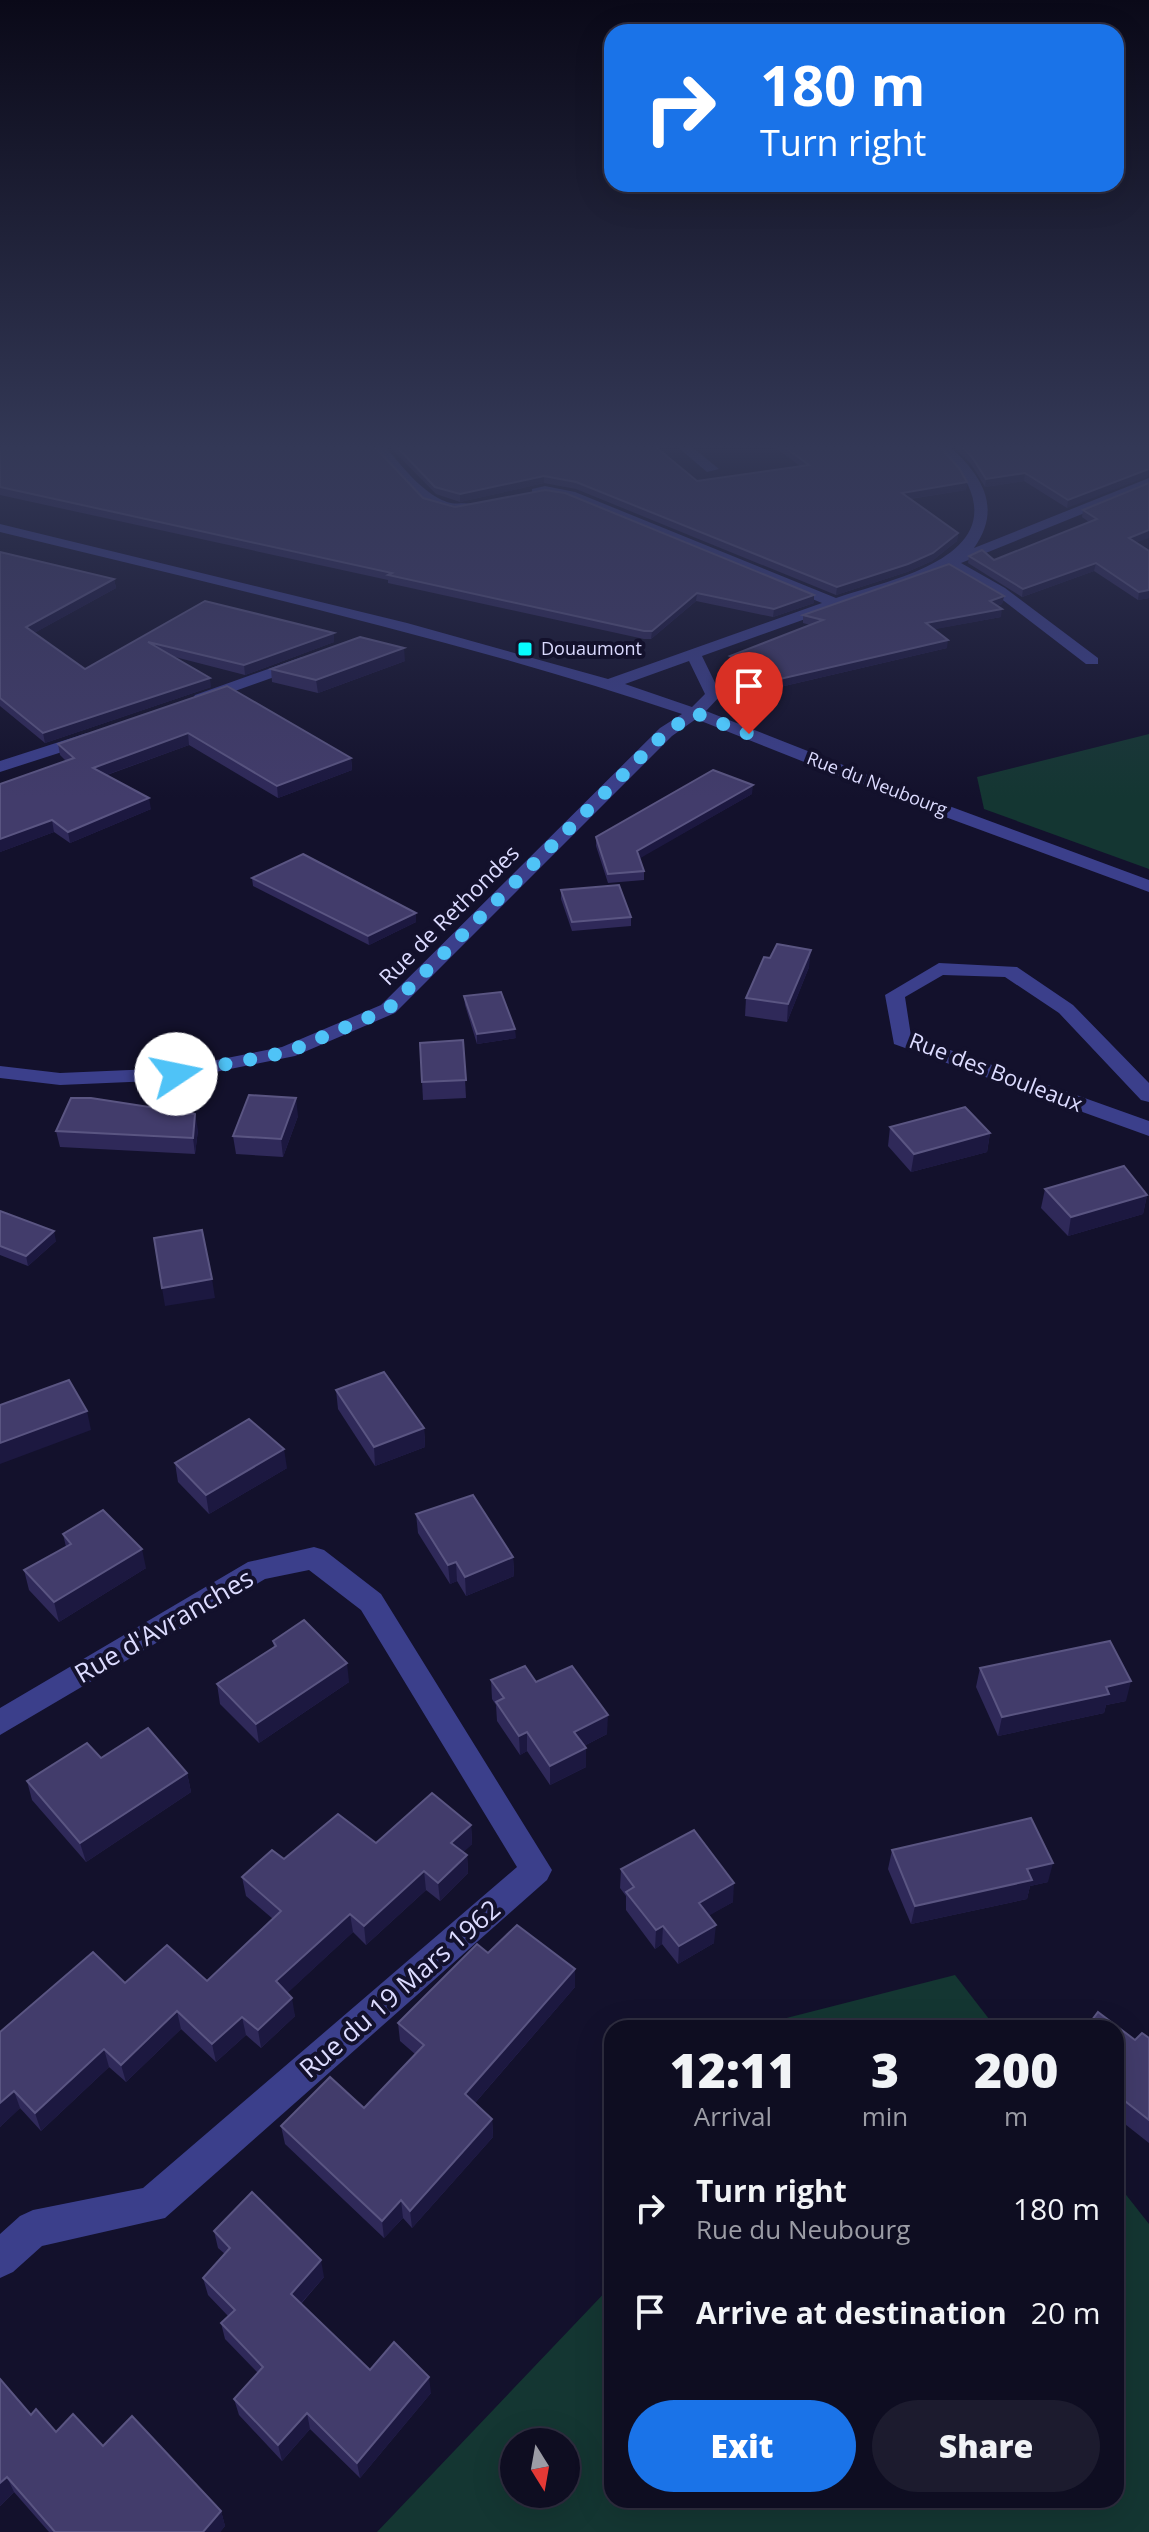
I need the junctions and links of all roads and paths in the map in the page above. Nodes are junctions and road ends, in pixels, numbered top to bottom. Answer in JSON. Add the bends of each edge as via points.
{"nodes":[{"id":1,"x":136,"y":561,"type":"edge"},
{"id":2,"x":733,"y":561,"type":"edge"},
{"id":3,"x":954,"y":561,"type":"edge"},
{"id":4,"x":949,"y":563,"type":"junction"},
{"id":5,"x":833,"y":602,"type":"junction"},
{"id":6,"x":402,"y":626,"type":"junction"},
{"id":7,"x":372,"y":637,"type":"edge"},
{"id":8,"x":693,"y":654,"type":"junction"},
{"id":9,"x":313,"y":658,"type":"edge"},
{"id":10,"x":1092,"y":661,"type":"dead end"},
{"id":11,"x":609,"y":684,"type":"junction"},
{"id":12,"x":187,"y":704,"type":"edge"},
{"id":13,"x":695,"y":713,"type":"junction"},
{"id":14,"x":100,"y":734,"type":"edge"},
{"id":15,"x":4,"y":761,"type":"edge"},
{"id":16,"x":1149,"y":886,"type":"edge"},
{"id":17,"x":0,"y":1072,"type":"edge"},
{"id":18,"x":1149,"y":1095,"type":"edge"},
{"id":19,"x":1149,"y":1129,"type":"edge"},
{"id":20,"x":371,"y":1602,"type":"joint"},
{"id":21,"x":0,"y":1723,"type":"edge"},
{"id":22,"x":0,"y":2259,"type":"edge"}],
"edges":[{"from":1,"to":6,"type":"street","name":"Rue du Neubourg"},
{"from":2,"to":5,"type":"street"},
{"from":3,"to":4,"type":"street"},
{"from":4,"to":5,"type":"street"},
{"from":4,"to":10,"type":"street","via":[[1000,591]]},
{"from":5,"to":8,"type":"street"},
{"from":6,"to":7,"type":"street"},
{"from":6,"to":11,"type":"street","name":"Rue du Neubourg"},
{"from":8,"to":11,"type":"street"},
{"from":8,"to":13,"type":"street","via":[[713,695]]},
{"from":9,"to":12,"type":"street"},
{"from":11,"to":13,"type":"street","name":"Rue du Neubourg"},
{"from":13,"to":16,"type":"street","name":"Rue du Neubourg"},
{"from":13,"to":17,"type":"street","name":"Rue de Rethondes","via":[[666,732],[388,1009],[288,1052],[176,1074],[60,1079]]},
{"from":14,"to":15,"type":"street"},
{"from":18,"to":19,"type":"street","name":"Rue des Bouleaux","via":[[1066,1009],[1010,971],[939,969],[895,995],[901,1040]]},
{"from":20,"to":21,"type":"street","name":"Rue d'Avranches","via":[[314,1558],[258,1570]]},
{"from":20,"to":22,"type":"street","name":"Rue du 19 Mars 1962","via":[[536,1870],[152,2205],[33,2229]]}]}
